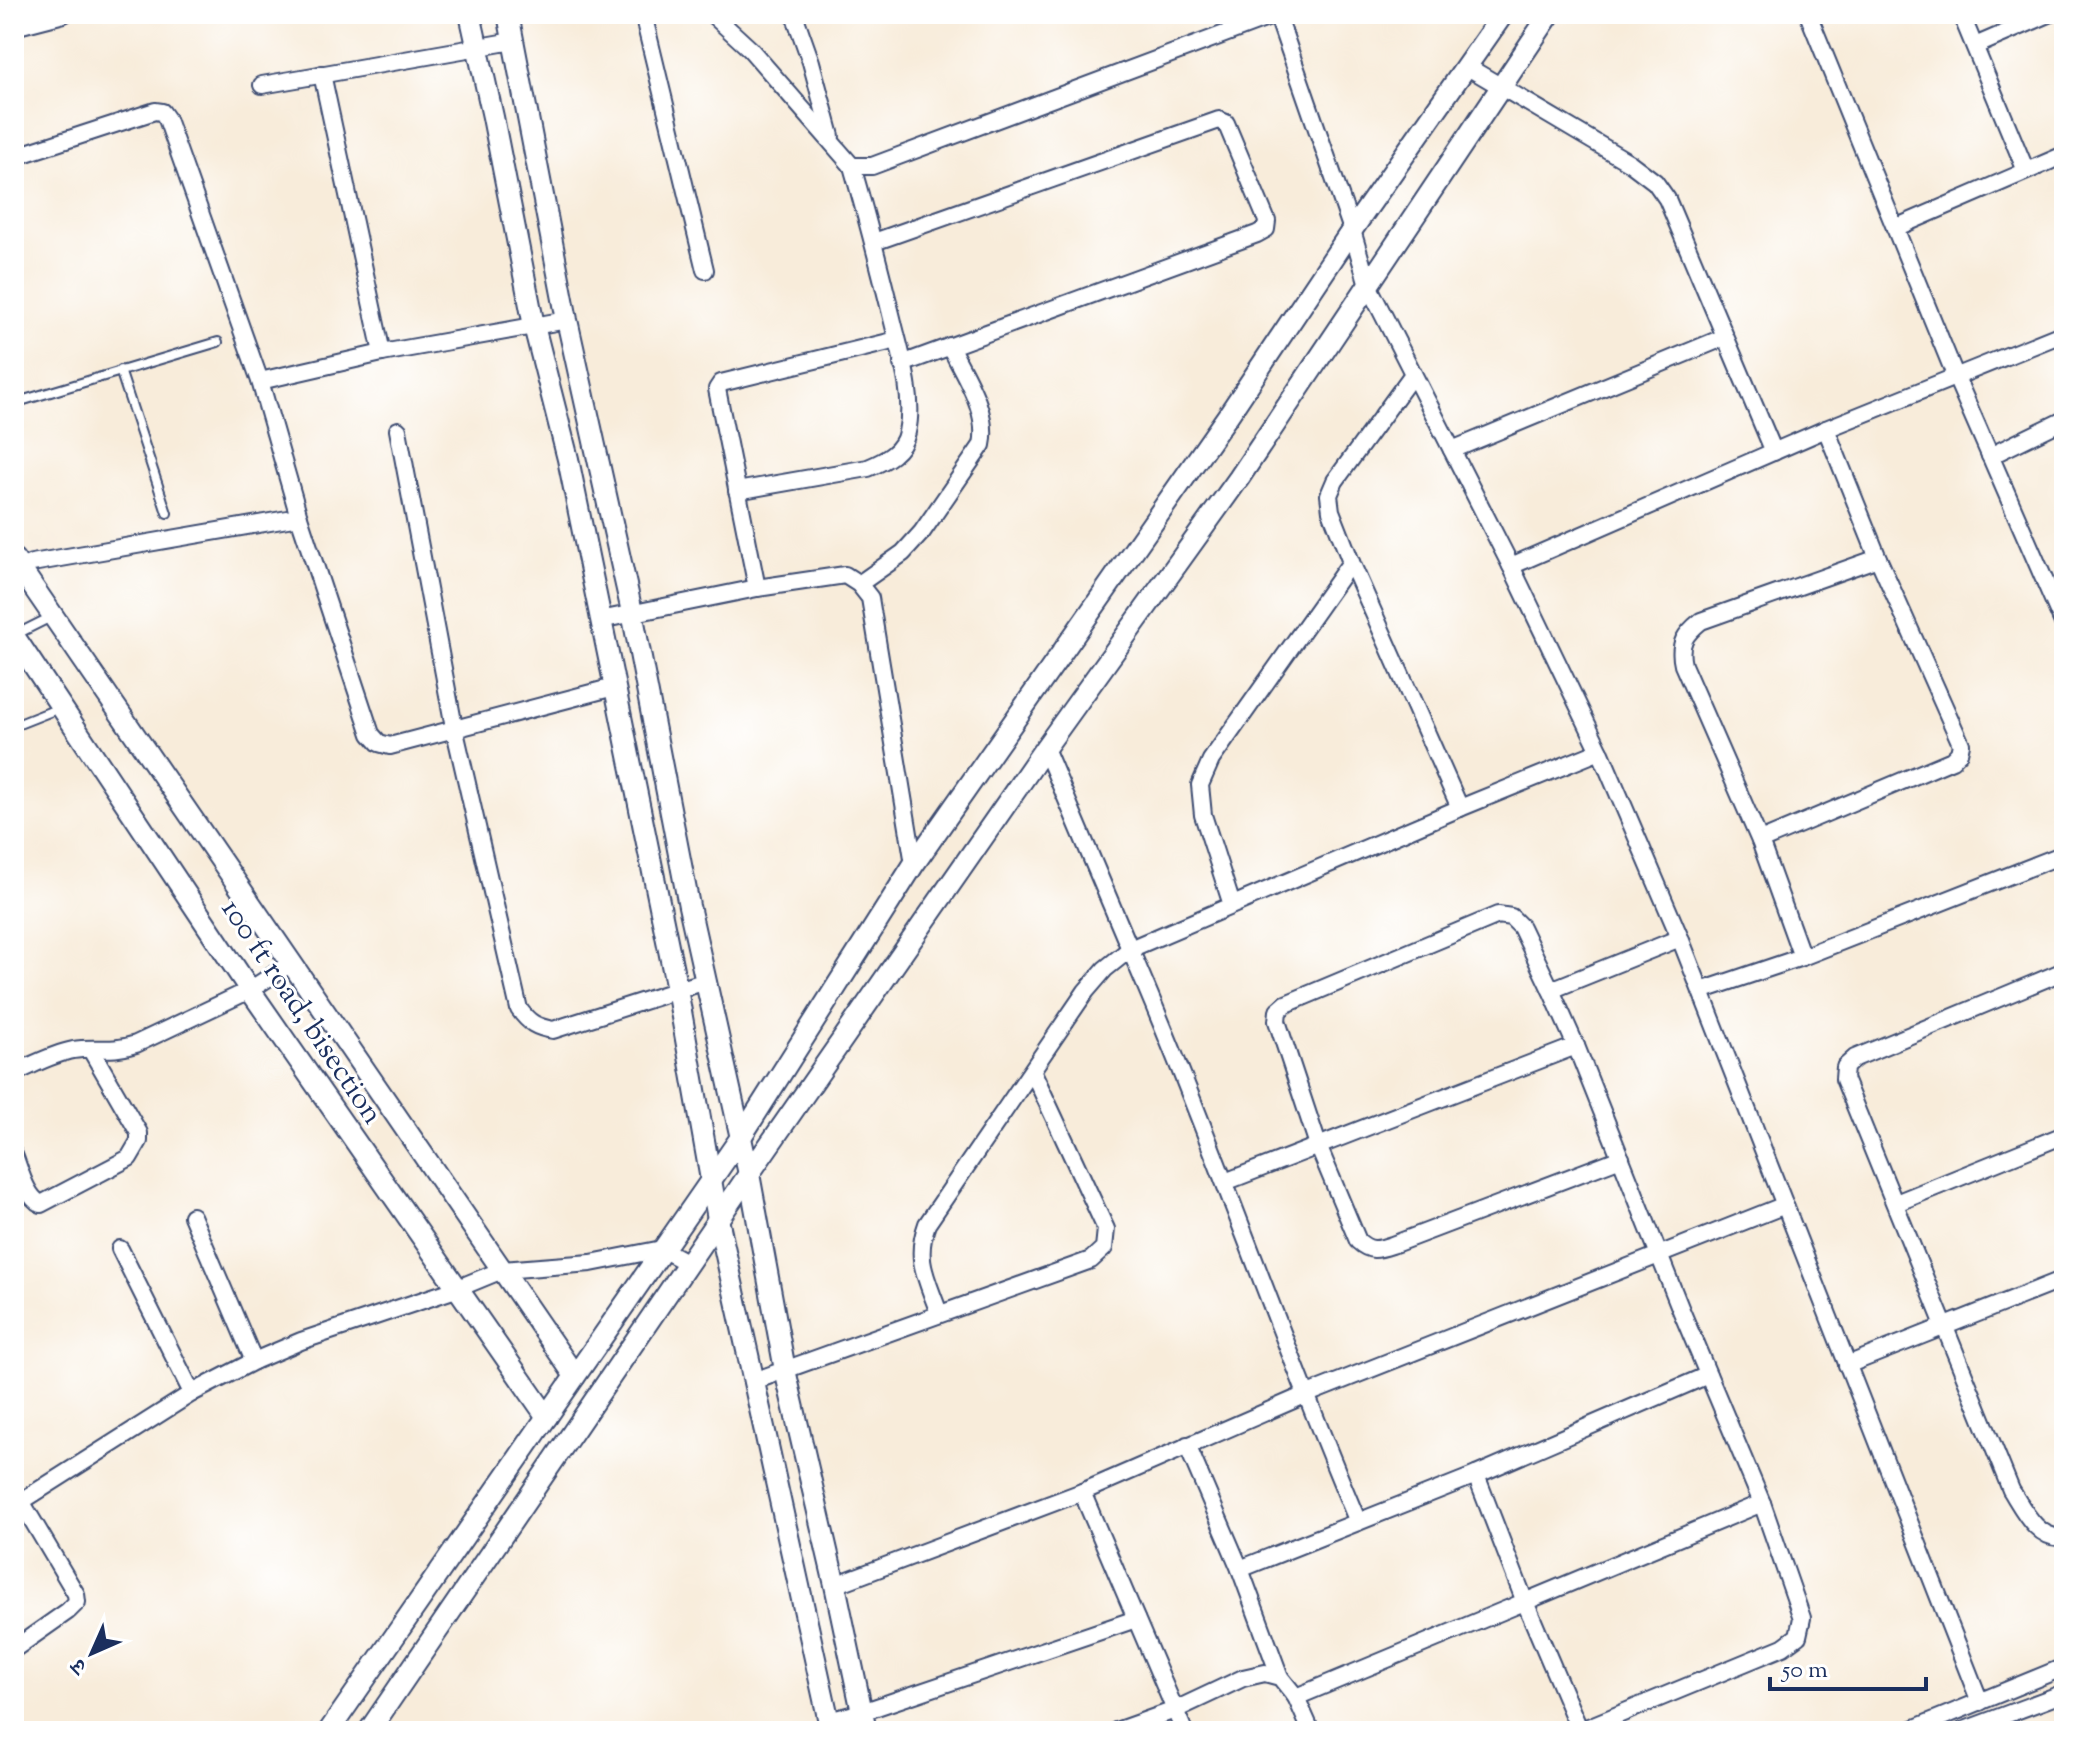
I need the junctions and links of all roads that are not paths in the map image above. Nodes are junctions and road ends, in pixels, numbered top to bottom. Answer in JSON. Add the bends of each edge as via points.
{"nodes":[{"id":1,"x":64,"y":14,"type":"edge"},
{"id":2,"x":470,"y":14,"type":"edge"},
{"id":3,"x":508,"y":14,"type":"edge"},
{"id":4,"x":643,"y":14,"type":"edge"},
{"id":5,"x":712,"y":14,"type":"edge"},
{"id":6,"x":794,"y":14,"type":"edge"},
{"id":7,"x":1278,"y":14,"type":"edge"},
{"id":8,"x":1503,"y":14,"type":"edge"},
{"id":9,"x":1550,"y":14,"type":"edge"},
{"id":10,"x":1808,"y":14,"type":"edge"},
{"id":11,"x":1961,"y":14,"type":"edge"},
{"id":12,"x":2049,"y":14,"type":"edge"},
{"id":13,"x":14,"y":27,"type":"edge"},
{"id":14,"x":513,"y":41,"type":"junction"},
{"id":15,"x":1975,"y":46,"type":"junction"},
{"id":16,"x":475,"y":47,"type":"junction"},
{"id":17,"x":1466,"y":66,"type":"junction"},
{"id":18,"x":322,"y":74,"type":"junction"},
{"id":19,"x":262,"y":85,"type":"dead end"},
{"id":20,"x":1501,"y":88,"type":"junction"},
{"id":21,"x":832,"y":142,"type":"junction"},
{"id":22,"x":2064,"y":155,"type":"edge"},
{"id":23,"x":14,"y":157,"type":"edge"},
{"id":24,"x":852,"y":166,"type":"junction"},
{"id":25,"x":2026,"y":171,"type":"junction"},
{"id":26,"x":1895,"y":228,"type":"junction"},
{"id":27,"x":1352,"y":230,"type":"junction"},
{"id":28,"x":874,"y":242,"type":"junction"},
{"id":29,"x":705,"y":270,"type":"dead end"},
{"id":30,"x":1368,"y":285,"type":"junction"},
{"id":31,"x":567,"y":320,"type":"junction"},
{"id":32,"x":534,"y":326,"type":"junction"},
{"id":33,"x":2064,"y":333,"type":"edge"},
{"id":34,"x":1725,"y":337,"type":"junction"},
{"id":35,"x":897,"y":340,"type":"junction"},
{"id":36,"x":218,"y":342,"type":"dead end"},
{"id":37,"x":950,"y":346,"type":"junction"},
{"id":38,"x":382,"y":353,"type":"junction"},
{"id":39,"x":902,"y":364,"type":"junction"},
{"id":40,"x":120,"y":370,"type":"junction"},
{"id":41,"x":1413,"y":374,"type":"junction"},
{"id":42,"x":1955,"y":375,"type":"junction"},
{"id":43,"x":260,"y":381,"type":"junction"},
{"id":44,"x":14,"y":403,"type":"edge"},
{"id":45,"x":2064,"y":420,"type":"edge"},
{"id":46,"x":1826,"y":429,"type":"junction"},
{"id":47,"x":398,"y":430,"type":"dead end"},
{"id":48,"x":1452,"y":450,"type":"junction"},
{"id":49,"x":1774,"y":452,"type":"junction"},
{"id":50,"x":1990,"y":456,"type":"junction"},
{"id":51,"x":737,"y":491,"type":"junction"},
{"id":52,"x":167,"y":513,"type":"dead end"},
{"id":53,"x":299,"y":517,"type":"junction"},
{"id":54,"x":1878,"y":558,"type":"junction"},
{"id":55,"x":1351,"y":562,"type":"junction"},
{"id":56,"x":16,"y":566,"type":"edge"},
{"id":57,"x":1511,"y":566,"type":"junction"},
{"id":58,"x":859,"y":584,"type":"junction"},
{"id":59,"x":757,"y":588,"type":"junction"},
{"id":60,"x":632,"y":612,"type":"junction"},
{"id":61,"x":53,"y":616,"type":"junction"},
{"id":62,"x":600,"y":620,"type":"junction"},
{"id":63,"x":2064,"y":625,"type":"edge"},
{"id":64,"x":14,"y":636,"type":"edge"},
{"id":65,"x":614,"y":687,"type":"junction"},
{"id":66,"x":62,"y":707,"type":"junction"},
{"id":67,"x":14,"y":726,"type":"edge"},
{"id":68,"x":454,"y":727,"type":"junction"},
{"id":69,"x":1045,"y":748,"type":"junction"},
{"id":70,"x":1600,"y":751,"type":"junction"},
{"id":71,"x":1460,"y":808,"type":"junction"},
{"id":72,"x":1760,"y":841,"type":"junction"},
{"id":73,"x":2064,"y":854,"type":"edge"},
{"id":74,"x":914,"y":864,"type":"junction"},
{"id":75,"x":1232,"y":905,"type":"junction"},
{"id":76,"x":1680,"y":938,"type":"junction"},
{"id":77,"x":1130,"y":949,"type":"junction"},
{"id":78,"x":1802,"y":957,"type":"junction"},
{"id":79,"x":291,"y":963,"type":"junction"},
{"id":80,"x":2064,"y":971,"type":"edge"},
{"id":81,"x":706,"y":981,"type":"junction"},
{"id":82,"x":677,"y":989,"type":"junction"},
{"id":83,"x":250,"y":990,"type":"junction"},
{"id":84,"x":1551,"y":990,"type":"junction"},
{"id":85,"x":1701,"y":991,"type":"junction"},
{"id":86,"x":1576,"y":1046,"type":"junction"},
{"id":87,"x":91,"y":1050,"type":"junction"},
{"id":88,"x":1033,"y":1072,"type":"junction"},
{"id":89,"x":14,"y":1073,"type":"edge"},
{"id":90,"x":2064,"y":1135,"type":"edge"},
{"id":91,"x":741,"y":1137,"type":"junction"},
{"id":92,"x":1319,"y":1148,"type":"junction"},
{"id":93,"x":14,"y":1155,"type":"edge"},
{"id":94,"x":1621,"y":1158,"type":"junction"},
{"id":95,"x":749,"y":1174,"type":"junction"},
{"id":96,"x":710,"y":1178,"type":"junction"},
{"id":97,"x":1225,"y":1182,"type":"junction"},
{"id":98,"x":1896,"y":1203,"type":"junction"},
{"id":99,"x":1785,"y":1205,"type":"junction"},
{"id":100,"x":192,"y":1216,"type":"dead end"},
{"id":101,"x":718,"y":1219,"type":"junction"},
{"id":102,"x":120,"y":1249,"type":"dead end"},
{"id":103,"x":662,"y":1249,"type":"junction"},
{"id":104,"x":1659,"y":1253,"type":"junction"},
{"id":105,"x":688,"y":1263,"type":"junction"},
{"id":106,"x":502,"y":1270,"type":"junction"},
{"id":107,"x":2064,"y":1279,"type":"edge"},
{"id":108,"x":456,"y":1289,"type":"junction"},
{"id":109,"x":939,"y":1313,"type":"junction"},
{"id":110,"x":1944,"y":1326,"type":"junction"},
{"id":111,"x":254,"y":1361,"type":"junction"},
{"id":112,"x":1847,"y":1365,"type":"junction"},
{"id":113,"x":785,"y":1370,"type":"junction"},
{"id":114,"x":1708,"y":1375,"type":"junction"},
{"id":115,"x":575,"y":1376,"type":"junction"},
{"id":116,"x":754,"y":1381,"type":"junction"},
{"id":117,"x":192,"y":1393,"type":"junction"},
{"id":118,"x":1305,"y":1395,"type":"junction"},
{"id":119,"x":547,"y":1417,"type":"junction"},
{"id":120,"x":1187,"y":1445,"type":"junction"},
{"id":121,"x":1476,"y":1475,"type":"junction"},
{"id":122,"x":1082,"y":1492,"type":"junction"},
{"id":123,"x":18,"y":1503,"type":"edge"},
{"id":124,"x":1762,"y":1503,"type":"junction"},
{"id":125,"x":1358,"y":1522,"type":"junction"},
{"id":126,"x":2064,"y":1537,"type":"edge"},
{"id":127,"x":1240,"y":1569,"type":"junction"},
{"id":128,"x":835,"y":1585,"type":"junction"},
{"id":129,"x":1525,"y":1602,"type":"junction"},
{"id":130,"x":1136,"y":1619,"type":"junction"},
{"id":131,"x":14,"y":1649,"type":"edge"},
{"id":132,"x":2064,"y":1667,"type":"edge"},
{"id":133,"x":1280,"y":1677,"type":"junction"},
{"id":134,"x":2064,"y":1693,"type":"edge"},
{"id":135,"x":1296,"y":1697,"type":"junction"},
{"id":136,"x":1980,"y":1702,"type":"junction"},
{"id":137,"x":1175,"y":1710,"type":"junction"},
{"id":138,"x":864,"y":1722,"type":"edge"},
{"id":139,"x":830,"y":1726,"type":"edge"},
{"id":140,"x":329,"y":1731,"type":"edge"},
{"id":141,"x":369,"y":1731,"type":"edge"},
{"id":142,"x":1116,"y":1731,"type":"edge"},
{"id":143,"x":1184,"y":1731,"type":"edge"},
{"id":144,"x":1311,"y":1731,"type":"edge"},
{"id":145,"x":1579,"y":1731,"type":"edge"},
{"id":146,"x":1908,"y":1731,"type":"edge"},
{"id":147,"x":1962,"y":1731,"type":"edge"}],
"edges":[{"from":1,"to":13,"type":"street"},
{"from":2,"to":16,"type":"street"},
{"from":3,"to":14,"type":"street"},
{"from":4,"to":29,"type":"street"},
{"from":5,"to":21,"type":"street"},
{"from":6,"to":21,"type":"street"},
{"from":7,"to":24,"type":"street","via":[[872,166]]},
{"from":7,"to":27,"type":"street"},
{"from":8,"to":17,"type":"street"},
{"from":9,"to":20,"type":"street"},
{"from":10,"to":26,"type":"street"},
{"from":11,"to":15,"type":"street"},
{"from":12,"to":15,"type":"street"},
{"from":14,"to":16,"type":"street"},
{"from":14,"to":31,"type":"street"},
{"from":15,"to":25,"type":"street"},
{"from":16,"to":18,"type":"street"},
{"from":16,"to":32,"type":"street"},
{"from":17,"to":20,"type":"street"},
{"from":17,"to":27,"type":"street"},
{"from":18,"to":19,"type":"street"},
{"from":18,"to":38,"type":"street"},
{"from":20,"to":30,"type":"street"},
{"from":20,"to":34,"type":"street","via":[[1655,182]]},
{"from":21,"to":24,"type":"street"},
{"from":22,"to":25,"type":"street"},
{"from":23,"to":43,"type":"street","via":[[162,112]]},
{"from":24,"to":28,"type":"street"},
{"from":25,"to":26,"type":"street"},
{"from":26,"to":42,"type":"street"},
{"from":27,"to":30,"type":"street"},
{"from":27,"to":74,"type":"street"},
{"from":28,"to":35,"type":"street"},
{"from":28,"to":37,"type":"street","via":[[1211,121],[1226,123],[1266,229]]},
{"from":30,"to":41,"type":"street"},
{"from":30,"to":69,"type":"street","via":[[1239,478]]},
{"from":31,"to":32,"type":"street"},
{"from":31,"to":60,"type":"street"},
{"from":32,"to":38,"type":"street"},
{"from":32,"to":62,"type":"street","via":[[568,459]]},
{"from":33,"to":42,"type":"street"},
{"from":34,"to":48,"type":"street"},
{"from":34,"to":49,"type":"street"},
{"from":35,"to":39,"type":"street"},
{"from":35,"to":51,"type":"street","via":[[721,383],[716,394]]},
{"from":36,"to":40,"type":"lane"},
{"from":37,"to":39,"type":"street"},
{"from":37,"to":58,"type":"street","via":[[981,411],[986,428],[982,445],[922,532],[903,553]]},
{"from":38,"to":43,"type":"street"},
{"from":39,"to":51,"type":"street","via":[[907,432],[887,460]]},
{"from":40,"to":44,"type":"lane"},
{"from":40,"to":52,"type":"lane"},
{"from":41,"to":48,"type":"street"},
{"from":41,"to":55,"type":"street","via":[[1329,495]]},
{"from":42,"to":46,"type":"street"},
{"from":42,"to":50,"type":"street"},
{"from":43,"to":53,"type":"street"},
{"from":45,"to":50,"type":"street"},
{"from":46,"to":49,"type":"street"},
{"from":46,"to":54,"type":"street"},
{"from":47,"to":68,"type":"street"},
{"from":48,"to":57,"type":"street"},
{"from":49,"to":57,"type":"street"},
{"from":50,"to":63,"type":"street"},
{"from":51,"to":59,"type":"street"},
{"from":53,"to":56,"type":"street"},
{"from":53,"to":68,"type":"street","via":[[371,734],[390,746]]},
{"from":54,"to":72,"type":"street","via":[[1961,744],[1959,753],[1942,765]]},
{"from":54,"to":72,"type":"street","via":[[1701,621],[1685,634],[1683,665]]},
{"from":55,"to":71,"type":"street"},
{"from":55,"to":75,"type":"street","via":[[1211,760],[1200,785],[1203,815]]},
{"from":56,"to":61,"type":"street"},
{"from":57,"to":70,"type":"street"},
{"from":58,"to":59,"type":"street","via":[[845,575]]},
{"from":58,"to":74,"type":"street","via":[[870,598]]},
{"from":59,"to":60,"type":"street"},
{"from":60,"to":62,"type":"street"},
{"from":60,"to":81,"type":"street"},
{"from":61,"to":64,"type":"lane"},
{"from":61,"to":79,"type":"street"},
{"from":62,"to":65,"type":"street"},
{"from":64,"to":66,"type":"street","name":"100 ft road, bisection"},
{"from":65,"to":68,"type":"street"},
{"from":65,"to":82,"type":"street"},
{"from":66,"to":67,"type":"lane"},
{"from":66,"to":83,"type":"street","name":"100 ft road, bisection"},
{"from":68,"to":82,"type":"street","via":[[519,1009],[528,1021],[553,1030]]},
{"from":69,"to":77,"type":"street"},
{"from":69,"to":95,"type":"street"},
{"from":70,"to":71,"type":"street"},
{"from":70,"to":76,"type":"street"},
{"from":71,"to":75,"type":"street"},
{"from":72,"to":78,"type":"street"},
{"from":73,"to":78,"type":"street"},
{"from":74,"to":91,"type":"street"},
{"from":75,"to":77,"type":"street"},
{"from":76,"to":84,"type":"street"},
{"from":76,"to":85,"type":"street"},
{"from":77,"to":88,"type":"street","via":[[1086,991]]},
{"from":77,"to":97,"type":"street"},
{"from":78,"to":85,"type":"street"},
{"from":79,"to":83,"type":"street"},
{"from":79,"to":106,"type":"street"},
{"from":80,"to":98,"type":"street","via":[[1855,1058],[1845,1067],[1844,1079]]},
{"from":81,"to":82,"type":"street"},
{"from":81,"to":91,"type":"street"},
{"from":82,"to":96,"type":"street"},
{"from":83,"to":87,"type":"street","via":[[136,1044]]},
{"from":83,"to":108,"type":"street","name":"100 ft road, bisection"},
{"from":84,"to":86,"type":"street"},
{"from":84,"to":92,"type":"street","via":[[1521,927],[1511,917],[1498,915],[1286,1004],[1277,1021]]},
{"from":85,"to":99,"type":"street"},
{"from":86,"to":92,"type":"street"},
{"from":86,"to":94,"type":"street"},
{"from":87,"to":89,"type":"street","via":[[54,1055]]},
{"from":87,"to":93,"type":"street","via":[[139,1133],[135,1151],[41,1204],[31,1195]]},
{"from":88,"to":109,"type":"street","via":[[927,1224],[920,1243],[922,1266]]},
{"from":88,"to":109,"type":"street","via":[[1106,1229],[1104,1248],[1091,1260]]},
{"from":90,"to":98,"type":"street"},
{"from":91,"to":95,"type":"street"},
{"from":91,"to":96,"type":"street"},
{"from":92,"to":94,"type":"street","via":[[1358,1241],[1377,1250]]},
{"from":92,"to":97,"type":"street"},
{"from":94,"to":104,"type":"street"},
{"from":95,"to":101,"type":"street"},
{"from":95,"to":113,"type":"street"},
{"from":96,"to":101,"type":"street"},
{"from":96,"to":103,"type":"street"},
{"from":97,"to":118,"type":"street"},
{"from":98,"to":110,"type":"street"},
{"from":99,"to":104,"type":"street"},
{"from":99,"to":112,"type":"street"},
{"from":100,"to":111,"type":"street"},
{"from":101,"to":105,"type":"street"},
{"from":101,"to":116,"type":"street"},
{"from":102,"to":117,"type":"street"},
{"from":103,"to":105,"type":"street"},
{"from":103,"to":106,"type":"street","via":[[591,1263]]},
{"from":103,"to":115,"type":"street"},
{"from":104,"to":114,"type":"street"},
{"from":104,"to":118,"type":"street"},
{"from":105,"to":141,"type":"street"},
{"from":106,"to":108,"type":"street"},
{"from":106,"to":115,"type":"street"},
{"from":107,"to":110,"type":"street"},
{"from":108,"to":111,"type":"street"},
{"from":108,"to":119,"type":"street","name":"100 ft road, bisection"},
{"from":109,"to":113,"type":"street"},
{"from":110,"to":112,"type":"street"},
{"from":110,"to":126,"type":"street","via":[[2011,1490],[2042,1533]]},
{"from":111,"to":117,"type":"street"},
{"from":112,"to":136,"type":"street"},
{"from":113,"to":116,"type":"street"},
{"from":113,"to":128,"type":"street"},
{"from":114,"to":121,"type":"street"},
{"from":114,"to":124,"type":"street"},
{"from":115,"to":119,"type":"street"},
{"from":116,"to":139,"type":"street"},
{"from":117,"to":123,"type":"street"},
{"from":118,"to":120,"type":"street"},
{"from":118,"to":125,"type":"street"},
{"from":119,"to":140,"type":"street"},
{"from":120,"to":122,"type":"street"},
{"from":120,"to":127,"type":"street"},
{"from":121,"to":125,"type":"street"},
{"from":121,"to":129,"type":"street"},
{"from":122,"to":128,"type":"street"},
{"from":122,"to":130,"type":"street"},
{"from":123,"to":131,"type":"street","via":[[77,1602]]},
{"from":124,"to":129,"type":"street"},
{"from":124,"to":145,"type":"street","via":[[1802,1618],[1798,1636],[1783,1647]]},
{"from":125,"to":127,"type":"street"},
{"from":127,"to":133,"type":"street"},
{"from":128,"to":138,"type":"street"},
{"from":129,"to":135,"type":"street"},
{"from":129,"to":145,"type":"street"},
{"from":130,"to":137,"type":"street"},
{"from":130,"to":138,"type":"street"},
{"from":132,"to":136,"type":"street"},
{"from":133,"to":135,"type":"street"},
{"from":133,"to":137,"type":"street","via":[[1265,1673],[1243,1678]]},
{"from":134,"to":147,"type":"street"},
{"from":135,"to":144,"type":"street"},
{"from":136,"to":146,"type":"street"},
{"from":137,"to":142,"type":"street"},
{"from":137,"to":143,"type":"street"},
{"from":138,"to":139,"type":"street"}]}
